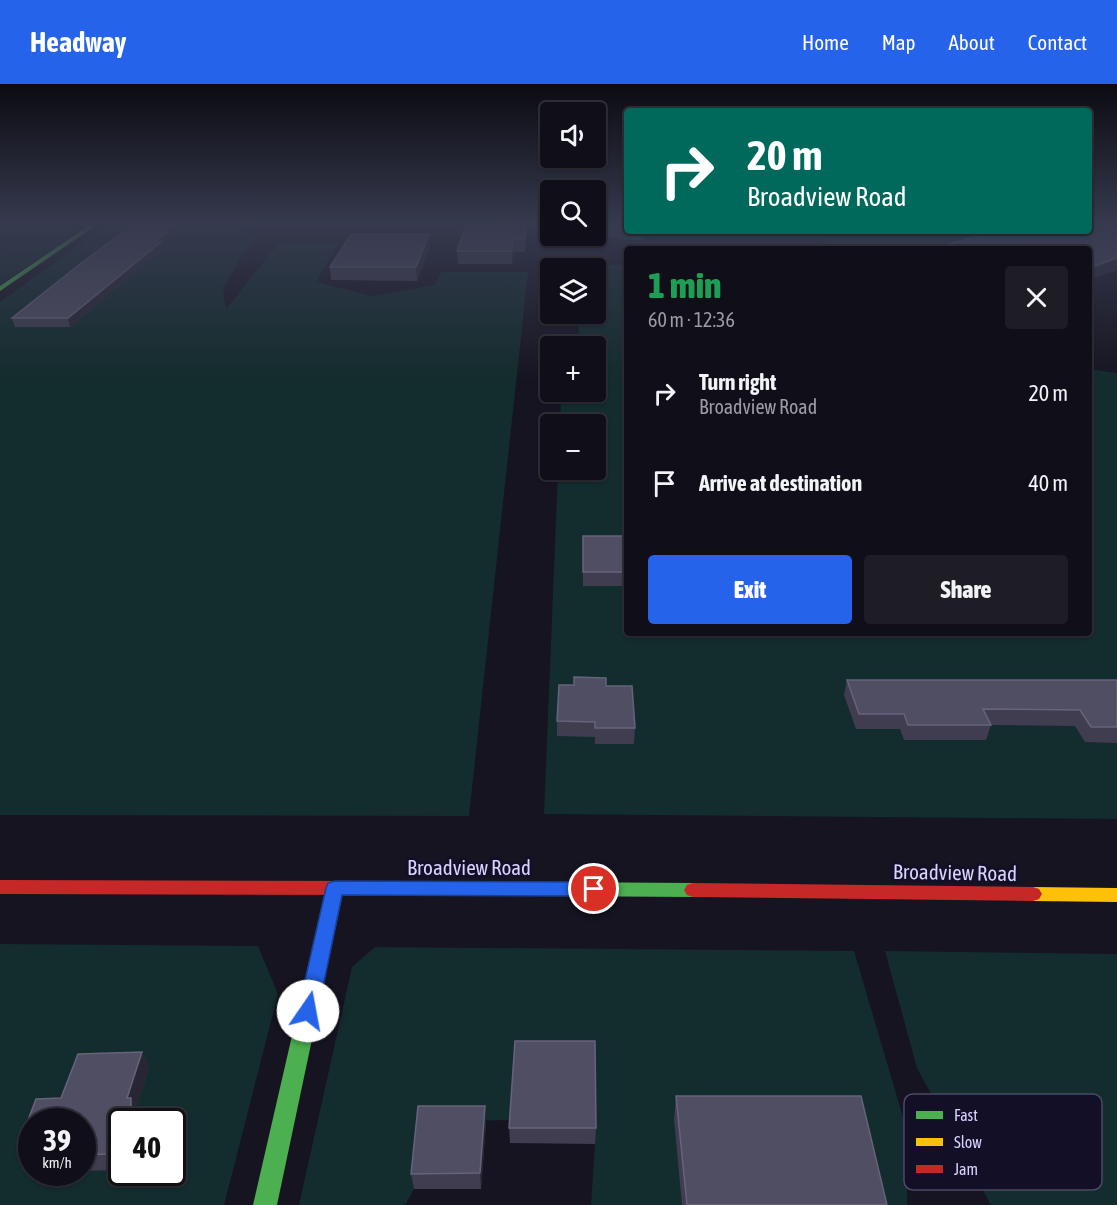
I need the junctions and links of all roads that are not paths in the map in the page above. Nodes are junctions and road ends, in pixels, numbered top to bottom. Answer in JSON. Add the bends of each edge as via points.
{"nodes":[{"id":1,"x":19,"y":276,"type":"edge"},
{"id":2,"x":0,"y":289,"type":"edge"},
{"id":3,"x":0,"y":887,"type":"edge"},
{"id":4,"x":335,"y":888,"type":"junction"},
{"id":5,"x":1117,"y":895,"type":"edge"},
{"id":6,"x":266,"y":1205,"type":"edge"}],
"edges":[{"from":1,"to":2,"type":"main road"},
{"from":3,"to":4,"type":"main road","name":"Broadview Road"},
{"from":4,"to":5,"type":"main road","name":"Broadview Road"},
{"from":4,"to":6,"type":"main road"}]}
